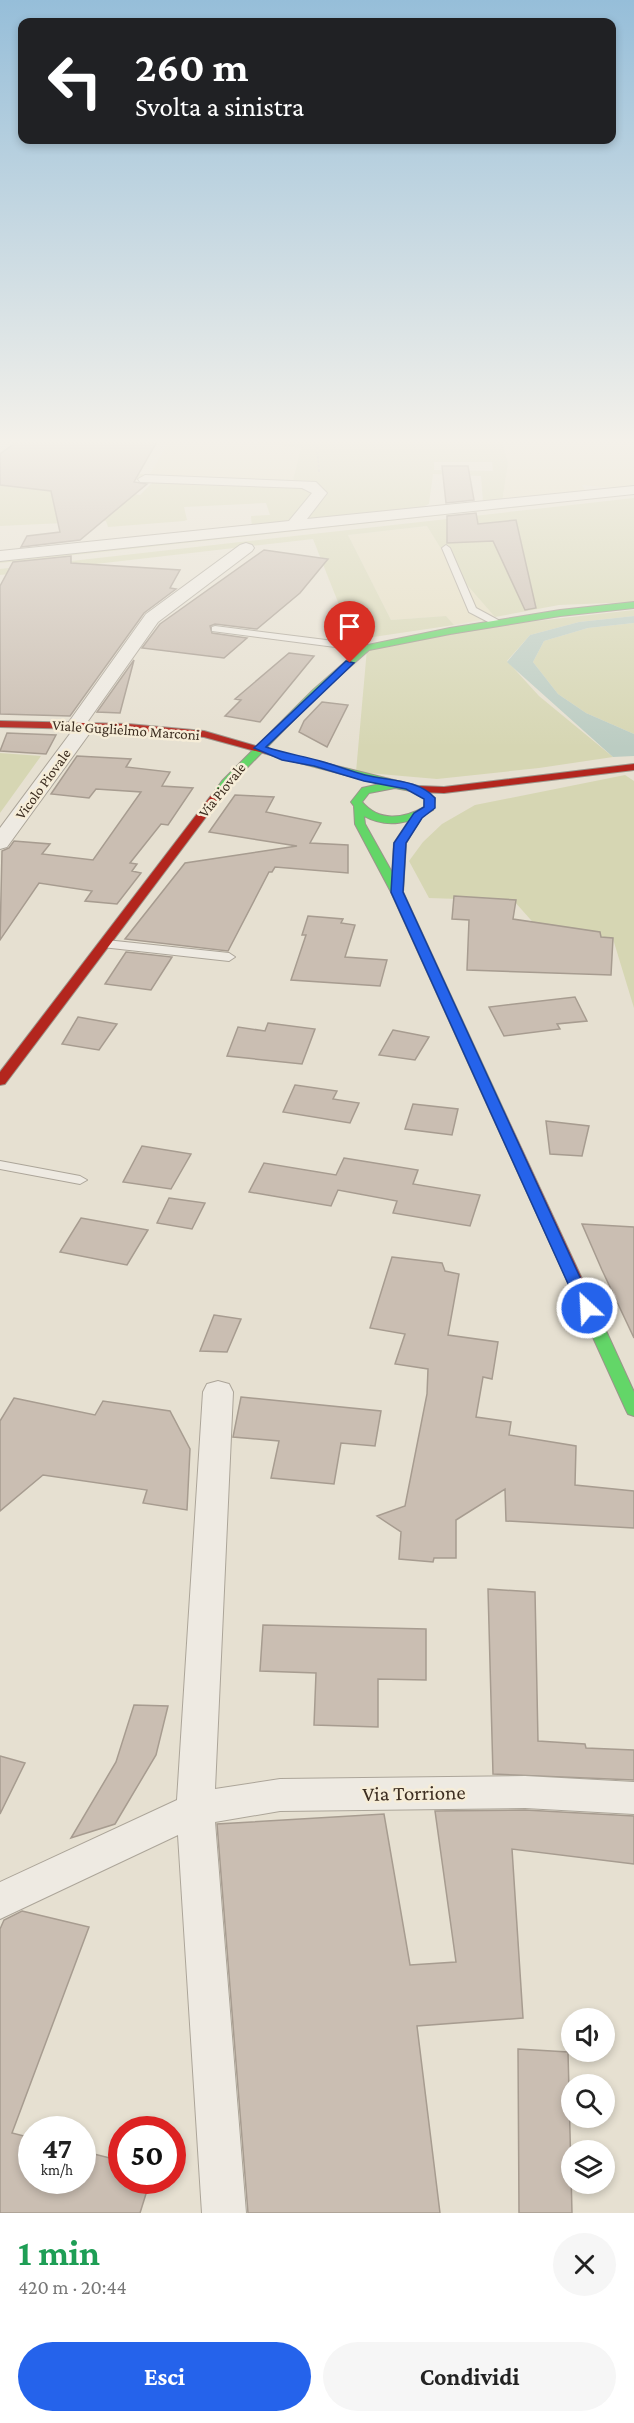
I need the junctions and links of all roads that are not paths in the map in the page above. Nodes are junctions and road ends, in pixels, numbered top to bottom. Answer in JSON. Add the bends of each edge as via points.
{"nodes":[{"id":1,"x":140,"y":541,"type":"edge"},
{"id":2,"x":246,"y":548,"type":"dead end"},
{"id":3,"x":446,"y":548,"type":"dead end"},
{"id":4,"x":0,"y":556,"type":"edge"},
{"id":5,"x":634,"y":605,"type":"edge"},
{"id":6,"x":497,"y":623,"type":"junction"},
{"id":7,"x":214,"y":629,"type":"dead end"},
{"id":8,"x":366,"y":648,"type":"junction"},
{"id":9,"x":0,"y":724,"type":"edge"},
{"id":10,"x":80,"y":726,"type":"junction"},
{"id":11,"x":259,"y":748,"type":"junction"},
{"id":12,"x":286,"y":758,"type":"junction"},
{"id":13,"x":634,"y":767,"type":"edge"},
{"id":14,"x":324,"y":780,"type":"dead end"},
{"id":15,"x":516,"y":781,"type":"junction"},
{"id":16,"x":395,"y":784,"type":"junction"},
{"id":17,"x":418,"y":789,"type":"junction"},
{"id":18,"x":344,"y":791,"type":"dead end"},
{"id":19,"x":431,"y":803,"type":"junction"},
{"id":20,"x":357,"y":805,"type":"junction"},
{"id":21,"x":418,"y":815,"type":"junction"},
{"id":22,"x":0,"y":843,"type":"edge"},
{"id":23,"x":397,"y":892,"type":"junction"},
{"id":24,"x":106,"y":944,"type":"junction"},
{"id":25,"x":229,"y":957,"type":"dead end"},
{"id":26,"x":0,"y":1081,"type":"edge"},
{"id":27,"x":0,"y":1165,"type":"edge"},
{"id":28,"x":80,"y":1180,"type":"dead end"},
{"id":29,"x":218,"y":1392,"type":"dead end"},
{"id":30,"x":634,"y":1410,"type":"edge"},
{"id":31,"x":634,"y":1798,"type":"edge"},
{"id":32,"x":195,"y":1809,"type":"junction"},
{"id":33,"x":0,"y":1900,"type":"edge"},
{"id":34,"x":224,"y":2213,"type":"edge"}],
"edges":[{"from":1,"to":4,"type":"street"},
{"from":2,"to":10,"type":"street","name":"Vicolo Piovale","via":[[152,618]]},
{"from":3,"to":6,"type":"lane","via":[[472,610]]},
{"from":5,"to":6,"type":"main road"},
{"from":6,"to":8,"type":"main road"},
{"from":7,"to":8,"type":"lane"},
{"from":8,"to":11,"type":"main road","name":"Via Piovale"},
{"from":9,"to":10,"type":"main road","name":"Viale Guglielmo Marconi"},
{"from":10,"to":11,"type":"main road","name":"Viale Guglielmo Marconi","via":[[204,735]]},
{"from":10,"to":22,"type":"street","name":"Vicolo Piovale"},
{"from":11,"to":12,"type":"main road","name":"Viale Guglielmo Marconi"},
{"from":11,"to":24,"type":"main road","name":"Via Piovale","via":[[226,783]]},
{"from":12,"to":14,"type":"main road","name":"Viale Guglielmo Marconi"},
{"from":12,"to":16,"type":"main road","name":"Viale Guglielmo Marconi"},
{"from":13,"to":15,"type":"main road"},
{"from":15,"to":17,"type":"main road","name":"Viale Guglielmo Marconi","via":[[444,790]]},
{"from":15,"to":19,"type":"main road"},
{"from":16,"to":17,"type":"main road","name":"Viale Guglielmo Marconi"},
{"from":16,"to":20,"type":"main road","via":[[363,791]]},
{"from":17,"to":19,"type":"main road"},
{"from":18,"to":20,"type":"main road"},
{"from":19,"to":21,"type":"main road"},
{"from":20,"to":21,"type":"main road","via":[[374,817],[385,819]]},
{"from":20,"to":23,"type":"main road","via":[[360,824]]},
{"from":21,"to":23,"type":"main road","via":[[400,843]]},
{"from":23,"to":30,"type":"main road"},
{"from":24,"to":25,"type":"lane"},
{"from":24,"to":26,"type":"main road","name":"Via Piovale"},
{"from":27,"to":28,"type":"lane"},
{"from":29,"to":32,"type":"street"},
{"from":31,"to":32,"type":"street","name":"Via Torrione","via":[[525,1792],[280,1795]]},
{"from":32,"to":33,"type":"street","name":"Via Torrione"},
{"from":32,"to":34,"type":"street"}]}
